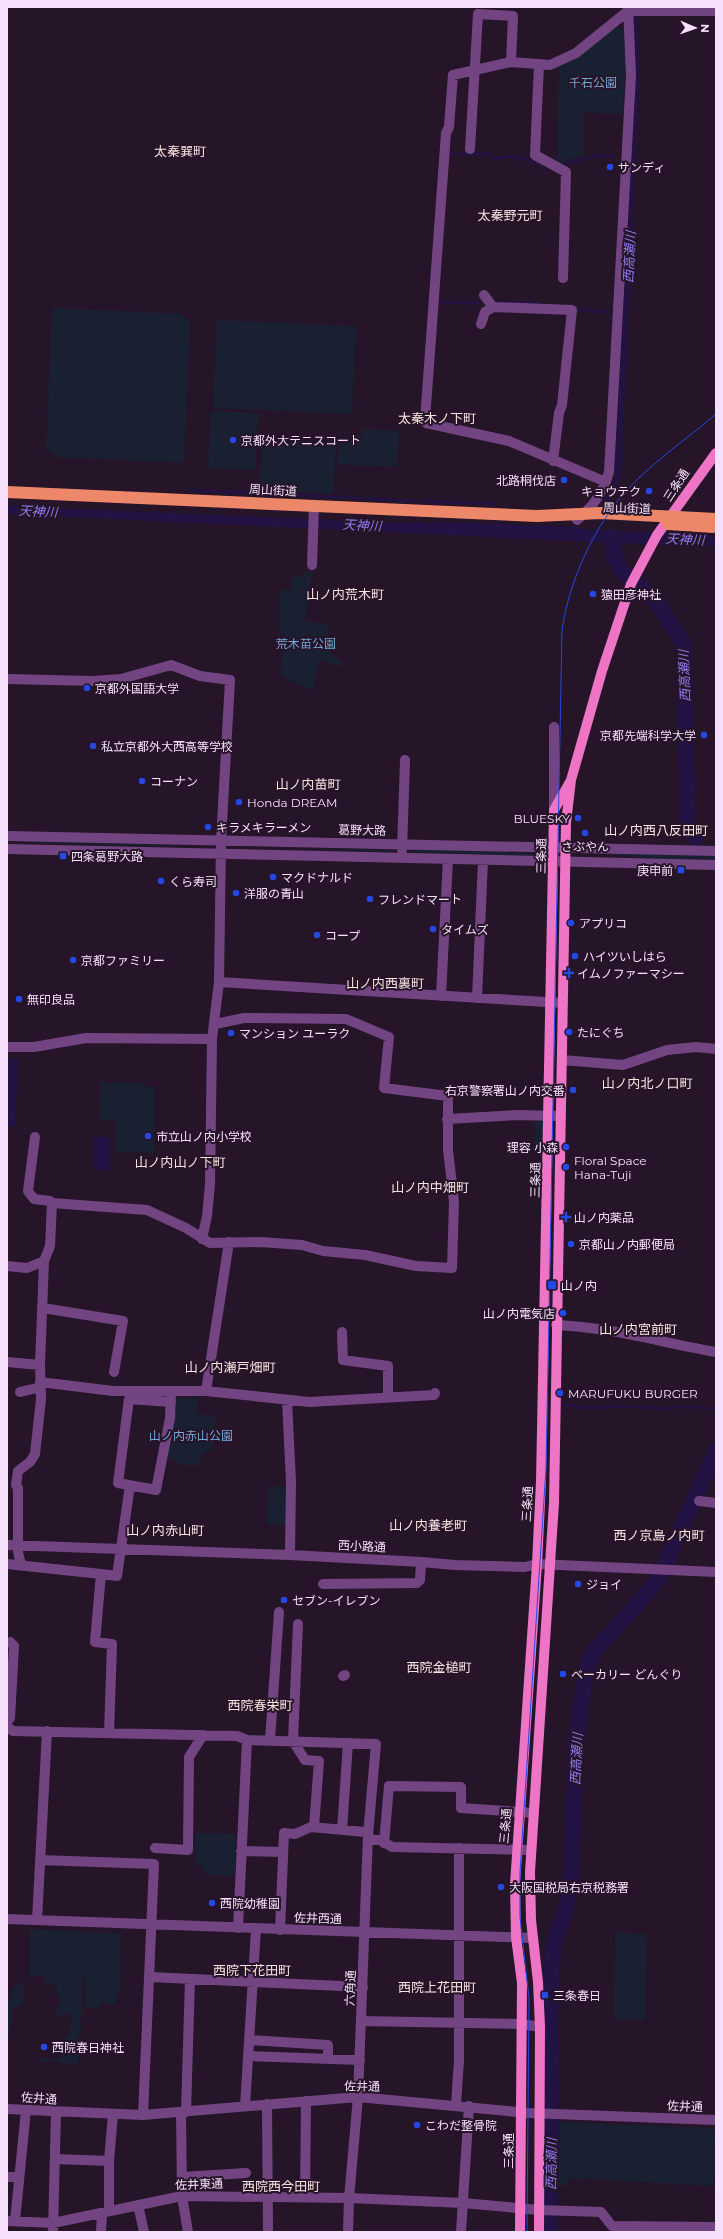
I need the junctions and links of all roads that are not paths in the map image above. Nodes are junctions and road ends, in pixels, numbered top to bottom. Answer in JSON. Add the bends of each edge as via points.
{"nodes":[{"id":1,"x":631,"y":10,"type":"edge"},
{"id":2,"x":716,"y":11,"type":"edge"},
{"id":3,"x":510,"y":62,"type":"junction"},
{"id":4,"x":539,"y":64,"type":"junction"},
{"id":5,"x":475,"y":71,"type":"junction"},
{"id":6,"x":470,"y":149,"type":"dead end"},
{"id":7,"x":563,"y":278,"type":"dead end"},
{"id":8,"x":484,"y":295,"type":"dead end"},
{"id":9,"x":493,"y":307,"type":"junction"},
{"id":10,"x":481,"y":324,"type":"dead end"},
{"id":11,"x":716,"y":453,"type":"edge"},
{"id":12,"x":554,"y":461,"type":"junction"},
{"id":13,"x":603,"y":481,"type":"junction"},
{"id":14,"x":7,"y":492,"type":"edge"},
{"id":15,"x":596,"y":499,"type":"junction"},
{"id":16,"x":314,"y":509,"type":"junction"},
{"id":17,"x":600,"y":516,"type":"junction"},
{"id":18,"x":581,"y":517,"type":"junction"},
{"id":19,"x":716,"y":519,"type":"edge"},
{"id":20,"x":666,"y":523,"type":"junction"},
{"id":21,"x":716,"y":527,"type":"edge"},
{"id":22,"x":312,"y":565,"type":"dead end"},
{"id":23,"x":7,"y":678,"type":"edge"},
{"id":24,"x":554,"y":728,"type":"dead end"},
{"id":25,"x":405,"y":760,"type":"dead end"},
{"id":26,"x":571,"y":780,"type":"junction"},
{"id":27,"x":554,"y":810,"type":"junction"},
{"id":28,"x":7,"y":836,"type":"edge"},
{"id":29,"x":221,"y":840,"type":"junction"},
{"id":30,"x":269,"y":842,"type":"junction"},
{"id":31,"x":402,"y":844,"type":"junction"},
{"id":32,"x":554,"y":847,"type":"junction"},
{"id":33,"x":566,"y":847,"type":"junction"},
{"id":34,"x":7,"y":849,"type":"edge"},
{"id":35,"x":716,"y":851,"type":"edge"},
{"id":36,"x":220,"y":854,"type":"junction"},
{"id":37,"x":268,"y":855,"type":"junction"},
{"id":38,"x":401,"y":858,"type":"junction"},
{"id":39,"x":448,"y":859,"type":"junction"},
{"id":40,"x":483,"y":860,"type":"junction"},
{"id":41,"x":554,"y":861,"type":"junction"},
{"id":42,"x":565,"y":862,"type":"junction"},
{"id":43,"x":716,"y":865,"type":"edge"},
{"id":44,"x":219,"y":982,"type":"junction"},
{"id":45,"x":441,"y":996,"type":"junction"},
{"id":46,"x":477,"y":998,"type":"junction"},
{"id":47,"x":552,"y":1002,"type":"junction"},
{"id":48,"x":563,"y":1003,"type":"junction"},
{"id":49,"x":215,"y":1024,"type":"junction"},
{"id":50,"x":212,"y":1039,"type":"junction"},
{"id":51,"x":7,"y":1047,"type":"edge"},
{"id":52,"x":716,"y":1049,"type":"edge"},
{"id":53,"x":562,"y":1060,"type":"junction"},
{"id":54,"x":550,"y":1116,"type":"junction"},
{"id":55,"x":560,"y":1116,"type":"junction"},
{"id":56,"x":447,"y":1119,"type":"junction"},
{"id":57,"x":35,"y":1137,"type":"dead end"},
{"id":58,"x":52,"y":1203,"type":"junction"},
{"id":59,"x":202,"y":1239,"type":"junction"},
{"id":60,"x":230,"y":1242,"type":"junction"},
{"id":61,"x":44,"y":1261,"type":"junction"},
{"id":62,"x":7,"y":1266,"type":"edge"},
{"id":63,"x":43,"y":1308,"type":"junction"},
{"id":64,"x":556,"y":1325,"type":"junction"},
{"id":65,"x":342,"y":1332,"type":"dead end"},
{"id":66,"x":716,"y":1352,"type":"edge"},
{"id":67,"x":7,"y":1362,"type":"edge"},
{"id":68,"x":40,"y":1365,"type":"junction"},
{"id":69,"x":114,"y":1372,"type":"dead end"},
{"id":70,"x":41,"y":1385,"type":"junction"},
{"id":71,"x":206,"y":1391,"type":"junction"},
{"id":72,"x":20,"y":1392,"type":"dead end"},
{"id":73,"x":435,"y":1393,"type":"dead end"},
{"id":74,"x":171,"y":1397,"type":"junction"},
{"id":75,"x":388,"y":1397,"type":"junction"},
{"id":76,"x":287,"y":1401,"type":"junction"},
{"id":77,"x":11,"y":1485,"type":"edge"},
{"id":78,"x":130,"y":1485,"type":"junction"},
{"id":79,"x":699,"y":1501,"type":"dead end"},
{"id":80,"x":716,"y":1503,"type":"edge"},
{"id":81,"x":7,"y":1545,"type":"edge"},
{"id":82,"x":18,"y":1546,"type":"junction"},
{"id":83,"x":121,"y":1548,"type":"junction"},
{"id":84,"x":290,"y":1555,"type":"junction"},
{"id":85,"x":421,"y":1562,"type":"junction"},
{"id":86,"x":7,"y":1564,"type":"edge"},
{"id":87,"x":537,"y":1564,"type":"junction"},
{"id":88,"x":551,"y":1564,"type":"junction"},
{"id":89,"x":21,"y":1565,"type":"junction"},
{"id":90,"x":716,"y":1572,"type":"edge"},
{"id":91,"x":101,"y":1574,"type":"junction"},
{"id":92,"x":323,"y":1584,"type":"dead end"},
{"id":93,"x":279,"y":1612,"type":"dead end"},
{"id":94,"x":298,"y":1624,"type":"dead end"},
{"id":95,"x":10,"y":1642,"type":"dead end"},
{"id":96,"x":7,"y":1722,"type":"edge"},
{"id":97,"x":7,"y":1728,"type":"edge"},
{"id":98,"x":46,"y":1731,"type":"junction"},
{"id":99,"x":110,"y":1732,"type":"junction"},
{"id":100,"x":203,"y":1735,"type":"junction"},
{"id":101,"x":247,"y":1740,"type":"junction"},
{"id":102,"x":270,"y":1740,"type":"junction"},
{"id":103,"x":293,"y":1741,"type":"junction"},
{"id":104,"x":348,"y":1743,"type":"junction"},
{"id":105,"x":519,"y":1812,"type":"junction"},
{"id":106,"x":534,"y":1813,"type":"junction"},
{"id":107,"x":314,"y":1827,"type":"junction"},
{"id":108,"x":342,"y":1830,"type":"junction"},
{"id":109,"x":368,"y":1835,"type":"junction"},
{"id":110,"x":384,"y":1843,"type":"junction"},
{"id":111,"x":154,"y":1848,"type":"dead end"},
{"id":112,"x":459,"y":1848,"type":"junction"},
{"id":113,"x":531,"y":1850,"type":"junction"},
{"id":114,"x":241,"y":1851,"type":"junction"},
{"id":115,"x":283,"y":1852,"type":"junction"},
{"id":116,"x":516,"y":1852,"type":"junction"},
{"id":117,"x":40,"y":1860,"type":"junction"},
{"id":118,"x":7,"y":1919,"type":"edge"},
{"id":119,"x":37,"y":1920,"type":"junction"},
{"id":120,"x":152,"y":1925,"type":"junction"},
{"id":121,"x":238,"y":1928,"type":"junction"},
{"id":122,"x":256,"y":1929,"type":"junction"},
{"id":123,"x":280,"y":1930,"type":"junction"},
{"id":124,"x":365,"y":1932,"type":"junction"},
{"id":125,"x":460,"y":1936,"type":"junction"},
{"id":126,"x":516,"y":1937,"type":"junction"},
{"id":127,"x":533,"y":1938,"type":"junction"},
{"id":128,"x":150,"y":1977,"type":"junction"},
{"id":129,"x":190,"y":1980,"type":"junction"},
{"id":130,"x":252,"y":1983,"type":"junction"},
{"id":131,"x":363,"y":1987,"type":"junction"},
{"id":132,"x":361,"y":2021,"type":"junction"},
{"id":133,"x":459,"y":2023,"type":"junction"},
{"id":134,"x":522,"y":2024,"type":"junction"},
{"id":135,"x":540,"y":2027,"type":"junction"},
{"id":136,"x":249,"y":2040,"type":"junction"},
{"id":137,"x":248,"y":2056,"type":"junction"},
{"id":138,"x":328,"y":2059,"type":"junction"},
{"id":139,"x":360,"y":2060,"type":"junction"},
{"id":140,"x":358,"y":2097,"type":"junction"},
{"id":141,"x":306,"y":2101,"type":"junction"},
{"id":142,"x":267,"y":2104,"type":"junction"},
{"id":143,"x":456,"y":2105,"type":"junction"},
{"id":144,"x":245,"y":2106,"type":"junction"},
{"id":145,"x":469,"y":2106,"type":"junction"},
{"id":146,"x":7,"y":2108,"type":"edge"},
{"id":147,"x":26,"y":2110,"type":"junction"},
{"id":148,"x":56,"y":2112,"type":"junction"},
{"id":149,"x":183,"y":2112,"type":"junction"},
{"id":150,"x":521,"y":2112,"type":"junction"},
{"id":151,"x":539,"y":2113,"type":"junction"},
{"id":152,"x":113,"y":2114,"type":"junction"},
{"id":153,"x":143,"y":2115,"type":"junction"},
{"id":154,"x":716,"y":2120,"type":"edge"},
{"id":155,"x":55,"y":2159,"type":"junction"},
{"id":156,"x":109,"y":2161,"type":"junction"},
{"id":157,"x":246,"y":2173,"type":"dead end"},
{"id":158,"x":7,"y":2177,"type":"edge"},
{"id":159,"x":18,"y":2177,"type":"junction"},
{"id":160,"x":182,"y":2177,"type":"junction"},
{"id":161,"x":182,"y":2196,"type":"junction"},
{"id":162,"x":269,"y":2196,"type":"junction"},
{"id":163,"x":305,"y":2197,"type":"junction"},
{"id":164,"x":348,"y":2198,"type":"junction"},
{"id":165,"x":463,"y":2203,"type":"junction"},
{"id":166,"x":138,"y":2205,"type":"junction"},
{"id":167,"x":520,"y":2208,"type":"junction"},
{"id":168,"x":539,"y":2210,"type":"junction"},
{"id":169,"x":106,"y":2212,"type":"junction"},
{"id":170,"x":11,"y":2221,"type":"edge"},
{"id":171,"x":716,"y":2227,"type":"edge"},
{"id":172,"x":53,"y":2228,"type":"edge"},
{"id":173,"x":101,"y":2232,"type":"edge"},
{"id":174,"x":144,"y":2232,"type":"edge"},
{"id":175,"x":188,"y":2232,"type":"edge"},
{"id":176,"x":268,"y":2232,"type":"edge"},
{"id":177,"x":348,"y":2232,"type":"edge"},
{"id":178,"x":461,"y":2232,"type":"edge"},
{"id":179,"x":520,"y":2232,"type":"edge"},
{"id":180,"x":539,"y":2232,"type":"edge"}],
"edges":[{"from":1,"to":2,"type":"street"},
{"from":1,"to":4,"type":"street","via":[[576,53],[550,65]]},
{"from":1,"to":13,"type":"street","via":[[631,75],[610,450]]},
{"from":3,"to":4,"type":"street"},
{"from":3,"to":5,"type":"street"},
{"from":3,"to":5,"type":"street","via":[[513,16],[478,14]]},
{"from":4,"to":7,"type":"street","via":[[535,155],[566,172]]},
{"from":5,"to":6,"type":"street"},
{"from":5,"to":12,"type":"street","via":[[453,75],[449,127],[446,133],[425,420],[426,423],[509,441]]},
{"from":8,"to":9,"type":"street"},
{"from":9,"to":10,"type":"street","via":[[485,312]]},
{"from":9,"to":12,"type":"street","via":[[572,310]]},
{"from":11,"to":20,"type":"main road","name":"三条通","via":[[696,477]]},
{"from":12,"to":13,"type":"street"},
{"from":13,"to":15,"type":"street"},
{"from":13,"to":18,"type":"street"},
{"from":14,"to":16,"type":"highway","name":"周山街道"},
{"from":15,"to":17,"type":"street"},
{"from":15,"to":18,"type":"street"},
{"from":16,"to":18,"type":"highway","name":"周山街道"},
{"from":16,"to":22,"type":"street"},
{"from":17,"to":18,"type":"highway","name":"周山街道"},
{"from":17,"to":20,"type":"highway","name":"周山街道"},
{"from":19,"to":20,"type":"highway","name":"周山街道"},
{"from":20,"to":21,"type":"highway","name":"周山街道"},
{"from":20,"to":26,"type":"main road","name":"三条通","via":[[649,547],[633,580],[602,671]]},
{"from":23,"to":29,"type":"street","via":[[93,681],[121,679],[171,665],[200,676],[230,680]]},
{"from":24,"to":27,"type":"street"},
{"from":25,"to":31,"type":"street"},
{"from":26,"to":27,"type":"main road","name":"三条通"},
{"from":26,"to":33,"type":"main road","name":"三条通"},
{"from":27,"to":32,"type":"main road","name":"三条通"},
{"from":28,"to":29,"type":"street","name":"葛野大路"},
{"from":29,"to":30,"type":"street","name":"葛野大路"},
{"from":29,"to":36,"type":"street"},
{"from":30,"to":31,"type":"street","name":"葛野大路"},
{"from":30,"to":37,"type":"street"},
{"from":31,"to":32,"type":"street","name":"葛野大路"},
{"from":31,"to":38,"type":"street"},
{"from":32,"to":33,"type":"street","name":"葛野大路"},
{"from":32,"to":41,"type":"main road","name":"三条通"},
{"from":33,"to":35,"type":"street","name":"葛野大路"},
{"from":33,"to":42,"type":"main road","name":"三条通"},
{"from":34,"to":36,"type":"street"},
{"from":36,"to":37,"type":"street"},
{"from":36,"to":44,"type":"street"},
{"from":37,"to":38,"type":"street"},
{"from":38,"to":39,"type":"street"},
{"from":39,"to":40,"type":"street"},
{"from":39,"to":45,"type":"street"},
{"from":40,"to":41,"type":"street"},
{"from":40,"to":46,"type":"street"},
{"from":41,"to":42,"type":"street"},
{"from":41,"to":47,"type":"main road","name":"三条通"},
{"from":42,"to":43,"type":"street"},
{"from":42,"to":48,"type":"main road","name":"三条通"},
{"from":44,"to":45,"type":"street"},
{"from":44,"to":49,"type":"street"},
{"from":45,"to":46,"type":"street"},
{"from":46,"to":47,"type":"street"},
{"from":47,"to":48,"type":"street"},
{"from":47,"to":54,"type":"main road","name":"三条通"},
{"from":48,"to":53,"type":"main road","name":"三条通"},
{"from":49,"to":50,"type":"street"},
{"from":49,"to":56,"type":"street","via":[[244,1018],[277,1017],[346,1019],[368,1027],[389,1037],[384,1088],[448,1096]]},
{"from":50,"to":51,"type":"street","via":[[86,1038],[34,1047]]},
{"from":50,"to":59,"type":"street","via":[[210,1184]]},
{"from":52,"to":53,"type":"street","via":[[696,1046],[667,1050],[622,1065]]},
{"from":53,"to":55,"type":"main road","name":"三条通"},
{"from":54,"to":55,"type":"street"},
{"from":54,"to":56,"type":"street"},
{"from":54,"to":87,"type":"main road","name":"三条通"},
{"from":55,"to":64,"type":"main road","name":"三条通"},
{"from":56,"to":60,"type":"street","via":[[454,1202],[452,1268],[416,1266],[365,1255],[323,1251],[302,1245]]},
{"from":57,"to":58,"type":"street","via":[[28,1191],[34,1199],[50,1200]]},
{"from":58,"to":59,"type":"street","via":[[147,1210],[186,1228]]},
{"from":58,"to":61,"type":"street","via":[[50,1246]]},
{"from":59,"to":60,"type":"street","via":[[210,1243]]},
{"from":60,"to":71,"type":"street"},
{"from":61,"to":62,"type":"street","via":[[27,1268]]},
{"from":61,"to":63,"type":"street"},
{"from":63,"to":68,"type":"street"},
{"from":63,"to":69,"type":"street","via":[[123,1321]]},
{"from":64,"to":66,"type":"street","via":[[583,1326]]},
{"from":64,"to":88,"type":"main road","name":"三条通"},
{"from":65,"to":75,"type":"street","via":[[343,1360],[388,1366]]},
{"from":67,"to":68,"type":"street"},
{"from":68,"to":70,"type":"street"},
{"from":70,"to":72,"type":"street"},
{"from":70,"to":74,"type":"street"},
{"from":70,"to":77,"type":"street","via":[[35,1454],[30,1462],[18,1471]]},
{"from":71,"to":74,"type":"street"},
{"from":71,"to":76,"type":"street"},
{"from":73,"to":75,"type":"street"},
{"from":74,"to":78,"type":"street","via":[[170,1418],[156,1490]]},
{"from":74,"to":78,"type":"street","via":[[128,1399],[118,1483]]},
{"from":75,"to":76,"type":"street","via":[[334,1402]]},
{"from":76,"to":84,"type":"street","via":[[291,1481]]},
{"from":77,"to":82,"type":"street","via":[[18,1488]]},
{"from":78,"to":83,"type":"street"},
{"from":79,"to":80,"type":"street"},
{"from":81,"to":82,"type":"street","name":"西小路通"},
{"from":82,"to":83,"type":"street","name":"西小路通"},
{"from":82,"to":89,"type":"street"},
{"from":83,"to":84,"type":"street","name":"西小路通"},
{"from":83,"to":91,"type":"street","via":[[117,1576]]},
{"from":84,"to":85,"type":"street","name":"西小路通"},
{"from":85,"to":87,"type":"street","name":"西小路通","via":[[512,1567]]},
{"from":85,"to":92,"type":"street","via":[[420,1580],[417,1583]]},
{"from":86,"to":89,"type":"street"},
{"from":87,"to":88,"type":"street","name":"西小路通"},
{"from":87,"to":105,"type":"main road","name":"三条通"},
{"from":88,"to":90,"type":"street","name":"西小路通"},
{"from":88,"to":106,"type":"main road","name":"三条通"},
{"from":89,"to":91,"type":"street"},
{"from":91,"to":99,"type":"street","via":[[95,1642],[112,1644]]},
{"from":93,"to":102,"type":"street"},
{"from":94,"to":103,"type":"street"},
{"from":95,"to":96,"type":"street","via":[[14,1646],[10,1718]]},
{"from":97,"to":98,"type":"street","via":[[13,1731]]},
{"from":98,"to":99,"type":"street"},
{"from":98,"to":117,"type":"street"},
{"from":99,"to":100,"type":"street"},
{"from":100,"to":101,"type":"street","via":[[236,1736]]},
{"from":100,"to":111,"type":"street","via":[[189,1757],[188,1850]]},
{"from":101,"to":102,"type":"street"},
{"from":101,"to":114,"type":"street"},
{"from":102,"to":103,"type":"street"},
{"from":103,"to":104,"type":"street"},
{"from":103,"to":107,"type":"street","via":[[305,1760],[319,1761]]},
{"from":104,"to":108,"type":"street"},
{"from":104,"to":109,"type":"street","name":"六角通","via":[[376,1744]]},
{"from":105,"to":106,"type":"street"},
{"from":105,"to":110,"type":"street","via":[[461,1808],[461,1787],[389,1786]]},
{"from":105,"to":116,"type":"main road","name":"三条通"},
{"from":106,"to":113,"type":"main road","name":"三条通"},
{"from":107,"to":108,"type":"street"},
{"from":107,"to":115,"type":"street","via":[[295,1834],[284,1833]]},
{"from":108,"to":109,"type":"street","via":[[365,1832]]},
{"from":109,"to":110,"type":"street","via":[[372,1840],[382,1840]]},
{"from":109,"to":124,"type":"street","name":"六角通"},
{"from":110,"to":112,"type":"street","via":[[398,1848]]},
{"from":112,"to":116,"type":"street"},
{"from":112,"to":125,"type":"street"},
{"from":113,"to":116,"type":"street"},
{"from":113,"to":127,"type":"main road","name":"三条通","via":[[530,1898]]},
{"from":114,"to":115,"type":"street"},
{"from":114,"to":121,"type":"street"},
{"from":115,"to":123,"type":"street"},
{"from":116,"to":126,"type":"main road","name":"三条通"},
{"from":117,"to":119,"type":"street"},
{"from":117,"to":120,"type":"street","via":[[154,1864]]},
{"from":118,"to":119,"type":"street","name":"佐井西通"},
{"from":119,"to":120,"type":"street","name":"佐井西通"},
{"from":120,"to":121,"type":"street","name":"佐井西通"},
{"from":120,"to":128,"type":"street"},
{"from":121,"to":122,"type":"street","name":"佐井西通"},
{"from":122,"to":123,"type":"street","name":"佐井西通"},
{"from":122,"to":130,"type":"street"},
{"from":123,"to":124,"type":"street","name":"佐井西通"},
{"from":124,"to":125,"type":"street","name":"佐井西通"},
{"from":124,"to":131,"type":"street","name":"六角通"},
{"from":125,"to":126,"type":"street","name":"佐井西通"},
{"from":125,"to":133,"type":"street"},
{"from":126,"to":127,"type":"street","name":"佐井西通"},
{"from":126,"to":134,"type":"main road","name":"三条通","via":[[522,1983]]},
{"from":127,"to":135,"type":"main road","name":"三条通"},
{"from":128,"to":129,"type":"street"},
{"from":128,"to":153,"type":"street"},
{"from":129,"to":130,"type":"street"},
{"from":129,"to":149,"type":"street"},
{"from":130,"to":131,"type":"street"},
{"from":130,"to":136,"type":"street"},
{"from":131,"to":132,"type":"street","name":"六角通"},
{"from":132,"to":133,"type":"street"},
{"from":132,"to":139,"type":"street","name":"六角通"},
{"from":133,"to":134,"type":"street"},
{"from":133,"to":143,"type":"street"},
{"from":134,"to":135,"type":"street"},
{"from":134,"to":150,"type":"main road","name":"三条通"},
{"from":135,"to":151,"type":"main road","name":"三条通"},
{"from":136,"to":137,"type":"street"},
{"from":136,"to":138,"type":"street","via":[[328,2045]]},
{"from":137,"to":138,"type":"street"},
{"from":137,"to":144,"type":"street"},
{"from":138,"to":139,"type":"street"},
{"from":139,"to":140,"type":"street","name":"六角通"},
{"from":140,"to":141,"type":"street","name":"佐井通"},
{"from":140,"to":143,"type":"street","name":"佐井通"},
{"from":140,"to":164,"type":"street","name":"六角通"},
{"from":141,"to":142,"type":"street","name":"佐井通"},
{"from":141,"to":163,"type":"street"},
{"from":142,"to":144,"type":"street","name":"佐井通"},
{"from":142,"to":162,"type":"street"},
{"from":143,"to":145,"type":"street","name":"佐井通"},
{"from":144,"to":149,"type":"street","name":"佐井通"},
{"from":145,"to":150,"type":"street","name":"佐井通"},
{"from":145,"to":165,"type":"street"},
{"from":146,"to":147,"type":"street","name":"佐井通"},
{"from":147,"to":148,"type":"street","name":"佐井通"},
{"from":147,"to":159,"type":"street"},
{"from":148,"to":152,"type":"street","name":"佐井通"},
{"from":148,"to":155,"type":"street"},
{"from":149,"to":153,"type":"street","name":"佐井通"},
{"from":149,"to":160,"type":"street"},
{"from":150,"to":151,"type":"street","name":"佐井通"},
{"from":150,"to":167,"type":"main road","name":"三条通"},
{"from":151,"to":154,"type":"street","name":"佐井通"},
{"from":151,"to":168,"type":"main road","name":"三条通"},
{"from":152,"to":153,"type":"street","name":"佐井通"},
{"from":152,"to":156,"type":"street"},
{"from":155,"to":156,"type":"street"},
{"from":155,"to":172,"type":"street"},
{"from":156,"to":169,"type":"street"},
{"from":157,"to":160,"type":"street"},
{"from":158,"to":159,"type":"street"},
{"from":159,"to":170,"type":"street"},
{"from":160,"to":161,"type":"street"},
{"from":161,"to":162,"type":"street","name":"佐井東通"},
{"from":161,"to":166,"type":"street","name":"佐井東通"},
{"from":161,"to":175,"type":"street"},
{"from":162,"to":163,"type":"street","name":"佐井東通"},
{"from":162,"to":176,"type":"street"},
{"from":163,"to":164,"type":"street","name":"佐井東通"},
{"from":164,"to":165,"type":"street","name":"佐井東通"},
{"from":164,"to":177,"type":"street","name":"六角通"},
{"from":165,"to":167,"type":"street","name":"佐井東通"},
{"from":165,"to":178,"type":"street"},
{"from":166,"to":169,"type":"street","name":"佐井東通"},
{"from":166,"to":174,"type":"street"},
{"from":167,"to":168,"type":"street","name":"佐井東通"},
{"from":167,"to":179,"type":"main road","name":"三条通"},
{"from":168,"to":171,"type":"street","name":"佐井東通","via":[[601,2212],[612,2226]]},
{"from":168,"to":180,"type":"main road","name":"三条通"},
{"from":169,"to":172,"type":"street","name":"佐井東通"},
{"from":169,"to":173,"type":"street"},
{"from":170,"to":172,"type":"street","name":"佐井東通"}]}
